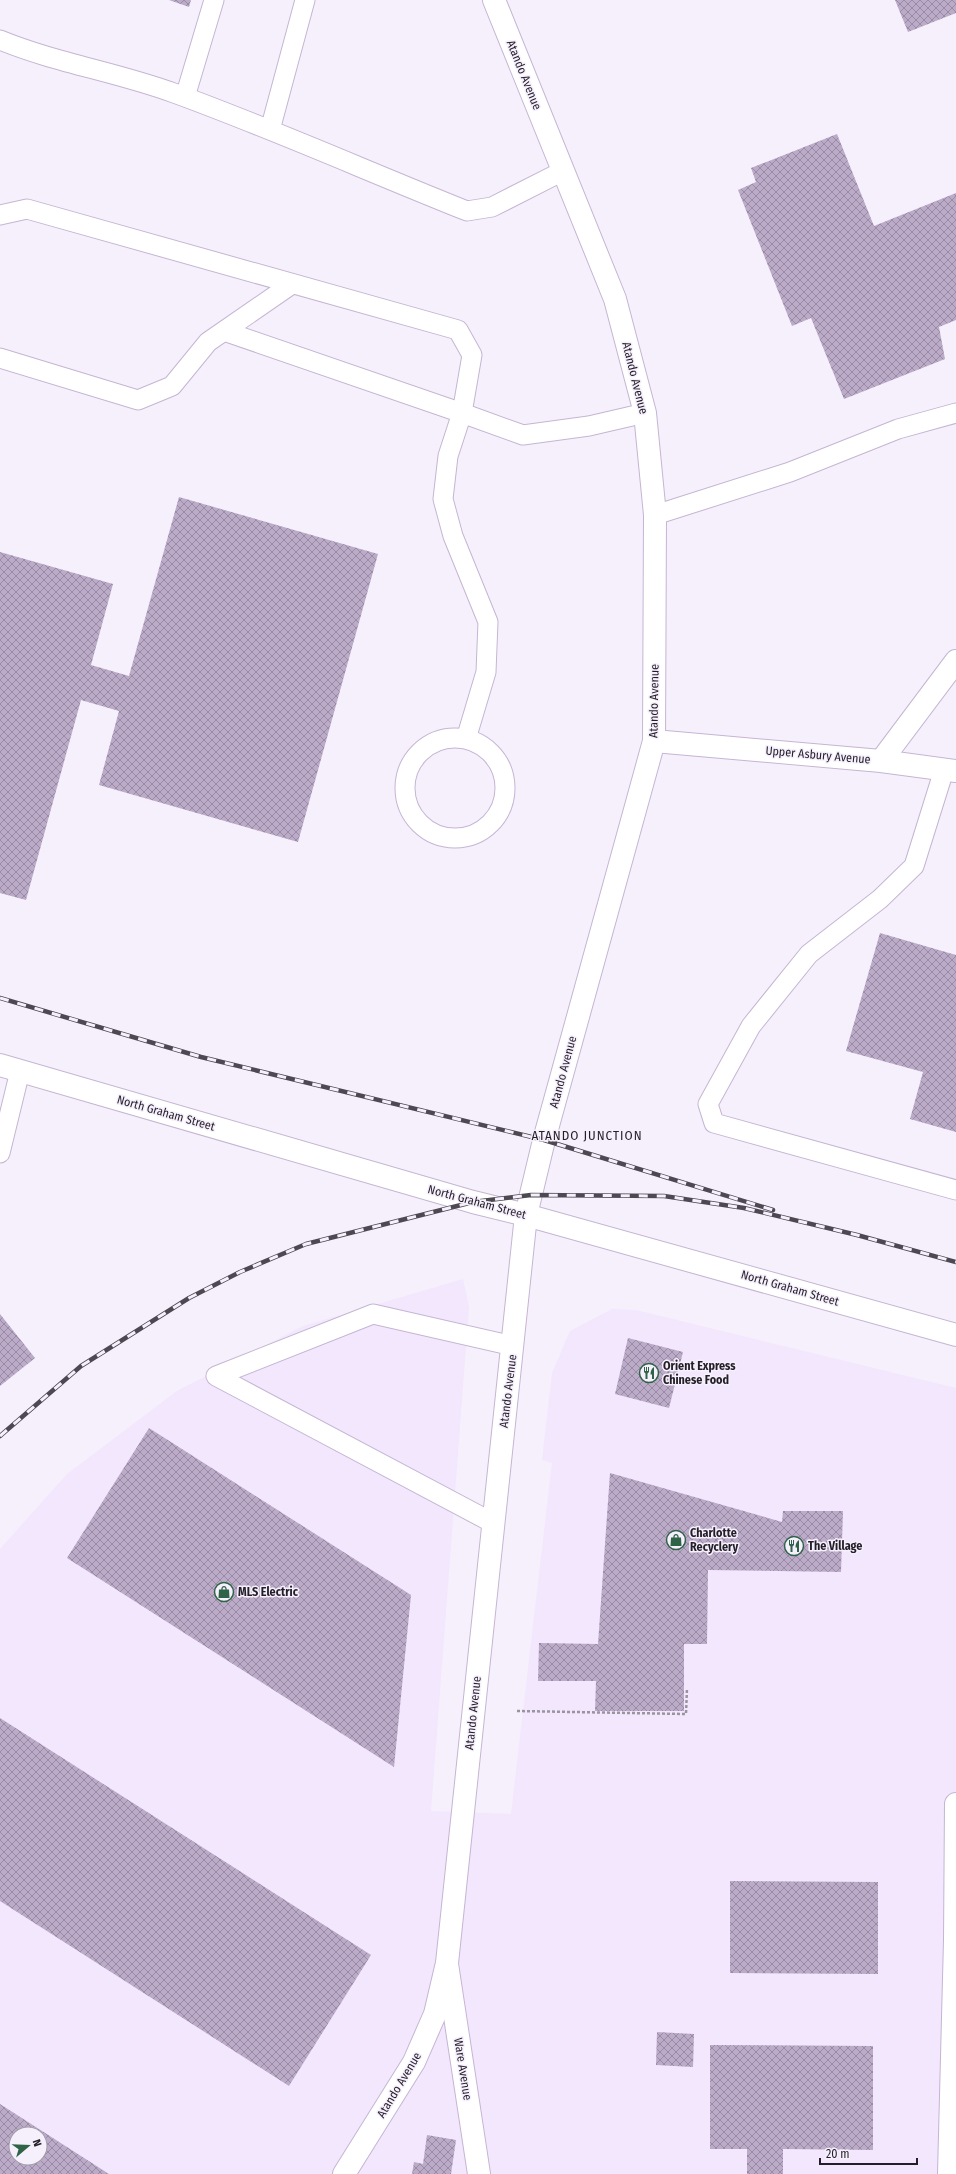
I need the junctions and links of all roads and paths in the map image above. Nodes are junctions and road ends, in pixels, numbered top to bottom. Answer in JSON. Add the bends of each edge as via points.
{"nodes":[{"id":1,"x":214,"y":0,"type":"edge"},
{"id":2,"x":304,"y":0,"type":"edge"},
{"id":3,"x":494,"y":0,"type":"edge"},
{"id":4,"x":0,"y":40,"type":"edge"},
{"id":5,"x":185,"y":97,"type":"junction"},
{"id":6,"x":270,"y":130,"type":"junction"},
{"id":7,"x":563,"y":172,"type":"junction"},
{"id":8,"x":0,"y":215,"type":"edge"},
{"id":9,"x":292,"y":284,"type":"junction"},
{"id":10,"x":224,"y":331,"type":"junction"},
{"id":11,"x":0,"y":358,"type":"edge"},
{"id":12,"x":462,"y":412,"type":"junction"},
{"id":13,"x":956,"y":413,"type":"edge"},
{"id":14,"x":644,"y":414,"type":"junction"},
{"id":15,"x":655,"y":515,"type":"junction"},
{"id":16,"x":956,"y":660,"type":"edge"},
{"id":17,"x":466,"y":739,"type":"junction"},
{"id":18,"x":654,"y":741,"type":"junction"},
{"id":19,"x":881,"y":761,"type":"junction"},
{"id":20,"x":950,"y":771,"type":"edge"},
{"id":21,"x":10,"y":1068,"type":"edge"},
{"id":22,"x":0,"y":1153,"type":"edge"},
{"id":23,"x":956,"y":1190,"type":"edge"},
{"id":24,"x":526,"y":1215,"type":"junction"},
{"id":25,"x":956,"y":1335,"type":"edge"},
{"id":26,"x":513,"y":1346,"type":"junction"},
{"id":27,"x":493,"y":1523,"type":"junction"},
{"id":28,"x":687,"y":1688,"type":"dead end"},
{"id":29,"x":518,"y":1711,"type":"dead end"},
{"id":30,"x":956,"y":1804,"type":"edge"},
{"id":31,"x":447,"y":1963,"type":"junction"},
{"id":32,"x":344,"y":2174,"type":"edge"},
{"id":33,"x":479,"y":2174,"type":"edge"},
{"id":34,"x":949,"y":2174,"type":"edge"}],
"edges":[{"from":1,"to":5,"type":"lane"},
{"from":2,"to":6,"type":"lane"},
{"from":3,"to":7,"type":"main road","name":"Atando Avenue"},
{"from":4,"to":5,"type":"lane","via":[[26,51]]},
{"from":5,"to":6,"type":"lane"},
{"from":6,"to":7,"type":"lane","via":[[467,211],[492,207]]},
{"from":7,"to":14,"type":"main road","name":"Atando Avenue","via":[[615,299]]},
{"from":8,"to":9,"type":"lane","via":[[26,209]]},
{"from":9,"to":10,"type":"lane"},
{"from":9,"to":12,"type":"lane","via":[[458,330],[472,356]]},
{"from":10,"to":11,"type":"lane","via":[[208,342],[172,386],[138,400]]},
{"from":10,"to":12,"type":"lane"},
{"from":12,"to":14,"type":"lane","via":[[523,435],[589,426]]},
{"from":12,"to":17,"type":"lane","via":[[448,456],[443,499],[453,536],[488,622],[486,672]]},
{"from":13,"to":15,"type":"lane","via":[[898,429],[790,472]]},
{"from":14,"to":15,"type":"main road","name":"Atando Avenue"},
{"from":15,"to":18,"type":"main road","name":"Atando Avenue"},
{"from":16,"to":19,"type":"main road","name":"Upper Asbury Avenue"},
{"from":17,"to":17,"type":"lane","via":[[486,748],[497,760],[504,775],[505,792],[501,808],[492,822],[478,833],[462,838],[446,837],[430,832],[418,821],[409,807],[406,792],[407,776],[413,761],[424,749],[438,741]]},
{"from":18,"to":19,"type":"main road","name":"Upper Asbury Avenue"},
{"from":18,"to":24,"type":"main road","name":"Atando Avenue","via":[[544,1140]]},
{"from":19,"to":20,"type":"main road"},
{"from":20,"to":23,"type":"lane","via":[[914,866],[880,899],[809,954],[751,1026],[708,1104],[714,1122]]},
{"from":21,"to":22,"type":"lane"},
{"from":21,"to":24,"type":"main road","name":"North Graham Street","via":[[473,1202]]},
{"from":24,"to":25,"type":"main road","name":"North Graham Street"},
{"from":24,"to":26,"type":"main road","name":"Atando Avenue"},
{"from":26,"to":27,"type":"main road","name":"Atando Avenue"},
{"from":26,"to":27,"type":"lane","via":[[374,1314],[216,1376]]},
{"from":27,"to":31,"type":"main road","name":"Atando Avenue"},
{"from":28,"to":29,"type":"path","via":[[686,1714]]},
{"from":30,"to":34,"type":"main road"},
{"from":31,"to":32,"type":"main road","name":"Atando Avenue","via":[[435,2014],[414,2062]]},
{"from":31,"to":33,"type":"main road","name":"Ware Avenue"}]}
